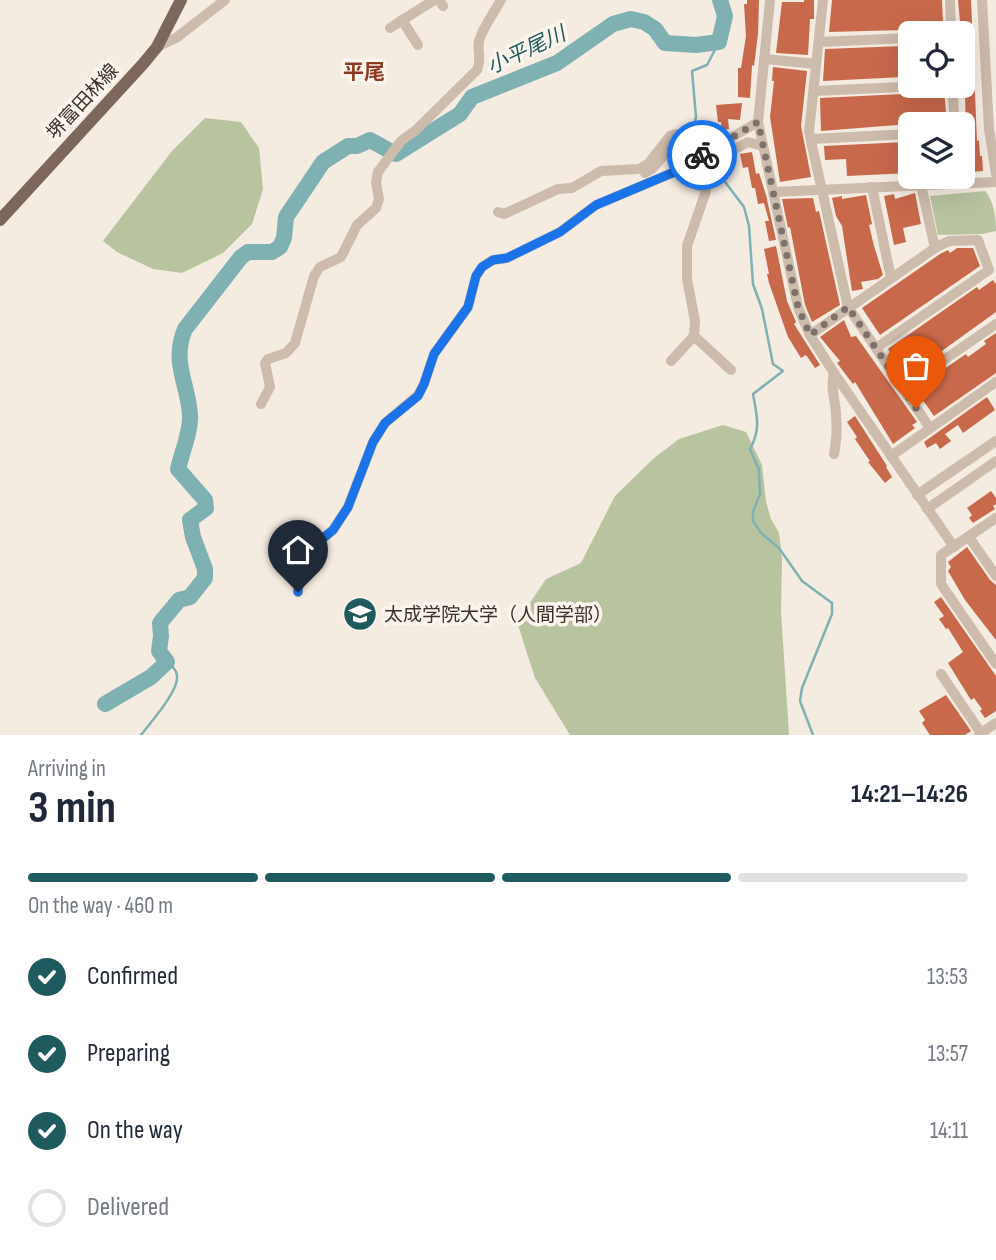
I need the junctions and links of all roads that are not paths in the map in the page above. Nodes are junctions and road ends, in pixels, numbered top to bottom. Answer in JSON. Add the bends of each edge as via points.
{"nodes":[{"id":1,"x":181,"y":0,"type":"edge"},
{"id":2,"x":225,"y":0,"type":"edge"},
{"id":3,"x":501,"y":0,"type":"edge"},
{"id":4,"x":770,"y":0,"type":"edge"},
{"id":5,"x":823,"y":0,"type":"edge"},
{"id":6,"x":950,"y":0,"type":"edge"},
{"id":7,"x":982,"y":0,"type":"edge"},
{"id":8,"x":439,"y":2,"type":"edge"},
{"id":9,"x":402,"y":20,"type":"junction"},
{"id":10,"x":951,"y":21,"type":"edge"},
{"id":11,"x":390,"y":28,"type":"dead end"},
{"id":12,"x":898,"y":39,"type":"edge"},
{"id":13,"x":819,"y":42,"type":"junction"},
{"id":14,"x":418,"y":45,"type":"dead end"},
{"id":15,"x":157,"y":47,"type":"junction"},
{"id":16,"x":765,"y":59,"type":"junction"},
{"id":17,"x":816,"y":64,"type":"junction"},
{"id":18,"x":898,"y":87,"type":"edge"},
{"id":19,"x":814,"y":91,"type":"junction"},
{"id":20,"x":758,"y":122,"type":"junction"},
{"id":21,"x":898,"y":135,"type":"edge"},
{"id":22,"x":811,"y":139,"type":"junction"},
{"id":23,"x":763,"y":146,"type":"junction"},
{"id":24,"x":690,"y":161,"type":"junction"},
{"id":25,"x":601,"y":171,"type":"junction"},
{"id":26,"x":703,"y":171,"type":"junction"},
{"id":27,"x":996,"y":174,"type":"edge"},
{"id":28,"x":996,"y":182,"type":"edge"},
{"id":29,"x":975,"y":183,"type":"edge"},
{"id":30,"x":898,"y":186,"type":"edge"},
{"id":31,"x":872,"y":187,"type":"junction"},
{"id":32,"x":822,"y":189,"type":"junction"},
{"id":33,"x":922,"y":189,"type":"edge"},
{"id":34,"x":774,"y":192,"type":"junction"},
{"id":35,"x":498,"y":212,"type":"dead end"},
{"id":36,"x":0,"y":220,"type":"edge"},
{"id":37,"x":935,"y":248,"type":"junction"},
{"id":38,"x":686,"y":259,"type":"junction"},
{"id":39,"x":891,"y":278,"type":"junction"},
{"id":40,"x":848,"y":307,"type":"junction"},
{"id":41,"x":996,"y":324,"type":"edge"},
{"id":42,"x":810,"y":335,"type":"junction"},
{"id":43,"x":694,"y":337,"type":"junction"},
{"id":44,"x":876,"y":348,"type":"junction"},
{"id":45,"x":671,"y":361,"type":"dead end"},
{"id":46,"x":731,"y":370,"type":"dead end"},
{"id":47,"x":834,"y":373,"type":"junction"},
{"id":48,"x":996,"y":382,"type":"edge"},
{"id":49,"x":903,"y":388,"type":"junction"},
{"id":50,"x":261,"y":404,"type":"dead end"},
{"id":51,"x":930,"y":428,"type":"junction"},
{"id":52,"x":996,"y":441,"type":"edge"},
{"id":53,"x":834,"y":454,"type":"dead end"},
{"id":54,"x":891,"y":456,"type":"junction"},
{"id":55,"x":996,"y":461,"type":"edge"},
{"id":56,"x":917,"y":495,"type":"junction"},
{"id":57,"x":928,"y":509,"type":"junction"},
{"id":58,"x":996,"y":518,"type":"edge"},
{"id":59,"x":969,"y":537,"type":"junction"},
{"id":60,"x":954,"y":547,"type":"junction"},
{"id":61,"x":996,"y":576,"type":"edge"},
{"id":62,"x":298,"y":592,"type":"dead end"},
{"id":63,"x":996,"y":664,"type":"edge"},
{"id":64,"x":941,"y":674,"type":"dead end"},
{"id":65,"x":996,"y":723,"type":"edge"},
{"id":66,"x":981,"y":734,"type":"edge"}],
"edges":[{"from":1,"to":15,"type":"main road","name":"堺富田林線"},
{"from":2,"to":15,"type":"street"},
{"from":3,"to":50,"type":"street","via":[[480,38],[477,70],[401,141],[377,172],[376,208],[357,225],[341,257],[320,267],[314,276],[295,343],[265,363],[270,387]]},
{"from":4,"to":16,"type":"street"},
{"from":5,"to":13,"type":"street"},
{"from":6,"to":10,"type":"street"},
{"from":7,"to":27,"type":"street"},
{"from":8,"to":9,"type":"street"},
{"from":9,"to":11,"type":"street"},
{"from":9,"to":14,"type":"street"},
{"from":12,"to":13,"type":"street"},
{"from":13,"to":17,"type":"street"},
{"from":15,"to":36,"type":"main road","name":"堺富田林線"},
{"from":16,"to":17,"type":"street"},
{"from":16,"to":20,"type":"street"},
{"from":17,"to":19,"type":"street"},
{"from":18,"to":19,"type":"street"},
{"from":19,"to":22,"type":"street"},
{"from":20,"to":23,"type":"street"},
{"from":20,"to":24,"type":"street","bridge":true},
{"from":21,"to":22,"type":"street"},
{"from":22,"to":32,"type":"street"},
{"from":23,"to":26,"type":"street","via":[[748,142],[731,151],[728,160]]},
{"from":23,"to":34,"type":"street"},
{"from":24,"to":25,"type":"street","via":[[680,148],[672,146],[641,175],[609,176]]},
{"from":24,"to":38,"type":"street","via":[[700,194],[686,235],[682,258]]},
{"from":24,"to":62,"type":"street","via":[[596,205],[560,232],[482,267],[468,307],[434,354],[418,396],[385,423],[348,507],[333,530],[306,552]]},
{"from":25,"to":26,"type":"street","via":[[639,169],[676,134]]},
{"from":25,"to":35,"type":"street","via":[[572,188],[558,189],[504,214]]},
{"from":26,"to":38,"type":"street","via":[[706,191]]},
{"from":28,"to":29,"type":"street"},
{"from":30,"to":31,"type":"street"},
{"from":31,"to":32,"type":"street"},
{"from":31,"to":39,"type":"street"},
{"from":32,"to":34,"type":"street"},
{"from":32,"to":40,"type":"street"},
{"from":33,"to":37,"type":"street"},
{"from":34,"to":42,"type":"street","via":[[798,307]]},
{"from":37,"to":39,"type":"street"},
{"from":37,"to":44,"type":"street","via":[[949,241],[978,240],[989,270]]},
{"from":38,"to":43,"type":"street"},
{"from":39,"to":40,"type":"street"},
{"from":40,"to":42,"type":"street"},
{"from":40,"to":44,"type":"street"},
{"from":41,"to":49,"type":"street"},
{"from":42,"to":47,"type":"street"},
{"from":43,"to":45,"type":"street"},
{"from":43,"to":46,"type":"street"},
{"from":44,"to":49,"type":"street"},
{"from":47,"to":53,"type":"street"},
{"from":47,"to":54,"type":"street"},
{"from":48,"to":51,"type":"street"},
{"from":49,"to":51,"type":"street"},
{"from":51,"to":54,"type":"street"},
{"from":52,"to":56,"type":"street"},
{"from":54,"to":56,"type":"street"},
{"from":55,"to":57,"type":"street"},
{"from":56,"to":57,"type":"street"},
{"from":57,"to":60,"type":"street"},
{"from":58,"to":59,"type":"street"},
{"from":59,"to":60,"type":"street"},
{"from":59,"to":61,"type":"street"},
{"from":60,"to":63,"type":"street","via":[[941,555],[941,584]]},
{"from":64,"to":66,"type":"street"},
{"from":65,"to":66,"type":"street"}]}
